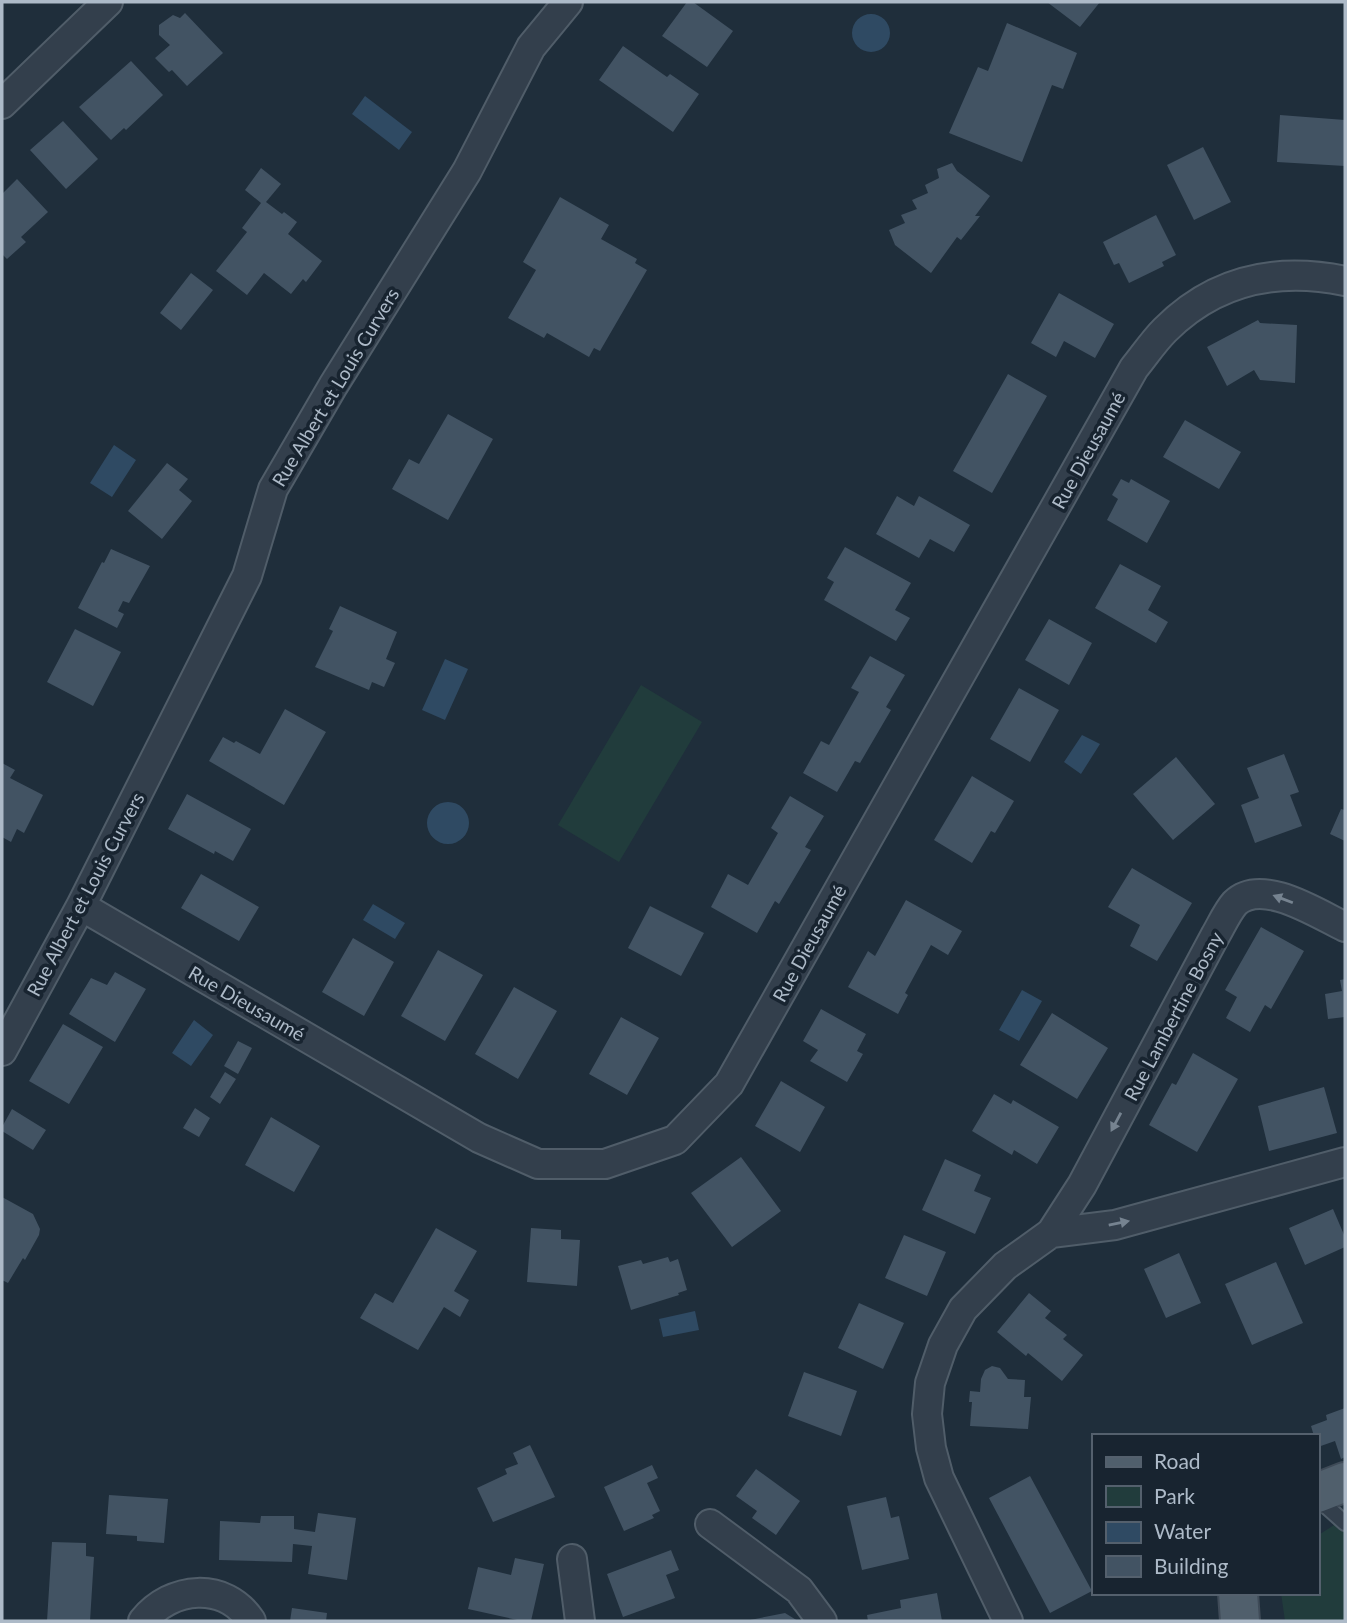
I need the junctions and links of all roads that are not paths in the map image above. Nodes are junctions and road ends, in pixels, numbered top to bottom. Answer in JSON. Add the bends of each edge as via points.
{"nodes":[{"id":1,"x":108,"y":2,"type":"edge"},
{"id":2,"x":568,"y":2,"type":"edge"},
{"id":3,"x":2,"y":104,"type":"edge"},
{"id":4,"x":1345,"y":281,"type":"edge"},
{"id":5,"x":81,"y":906,"type":"junction"},
{"id":6,"x":1345,"y":927,"type":"edge"},
{"id":7,"x":2,"y":1051,"type":"edge"},
{"id":8,"x":1345,"y":1162,"type":"edge"},
{"id":9,"x":1051,"y":1233,"type":"junction"},
{"id":10,"x":1345,"y":1482,"type":"edge"},
{"id":11,"x":1319,"y":1492,"type":"edge"},
{"id":12,"x":1319,"y":1500,"type":"edge"},
{"id":13,"x":1345,"y":1522,"type":"edge"},
{"id":14,"x":710,"y":1524,"type":"dead end"},
{"id":15,"x":572,"y":1559,"type":"dead end"},
{"id":16,"x":1238,"y":1595,"type":"edge"},
{"id":17,"x":143,"y":1621,"type":"edge"},
{"id":18,"x":251,"y":1621,"type":"edge"},
{"id":19,"x":580,"y":1621,"type":"edge"},
{"id":20,"x":822,"y":1621,"type":"edge"},
{"id":21,"x":1008,"y":1621,"type":"edge"},
{"id":22,"x":1240,"y":1621,"type":"edge"}],
"edges":[{"from":1,"to":3,"type":"street"},
{"from":2,"to":5,"type":"street","name":"Rue Albert et Louis Curvers","via":[[531,47],[467,171],[273,489],[247,576]]},
{"from":4,"to":5,"type":"street","name":"Rue Dieusaumé","via":[[1280,275],[1239,283],[1200,300],[1164,331],[1134,368],[729,1084],[675,1140],[605,1164],[538,1164],[479,1138]]},
{"from":5,"to":7,"type":"street","name":"Rue Albert et Louis Curvers"},
{"from":6,"to":9,"type":"street","name":"Rue Lambertine Bosny","one_way":true,"via":[[1279,896],[1257,892],[1236,903],[1082,1185]]},
{"from":9,"to":8,"type":"street","name":"Rue Lambertine Bosny","one_way":true,"via":[[1115,1224]]},
{"from":9,"to":21,"type":"street","name":"Rue Lambertine Bosny","via":[[1005,1266],[963,1309],[929,1383],[927,1414],[939,1478]]},
{"from":10,"to":11,"type":"main road"},
{"from":12,"to":13,"type":"lane"},
{"from":14,"to":20,"type":"street","via":[[799,1590]]},
{"from":15,"to":19,"type":"street"},
{"from":16,"to":22,"type":"main road"},
{"from":17,"to":18,"type":"street","via":[[168,1599],[191,1593],[219,1595],[239,1605]]}]}
